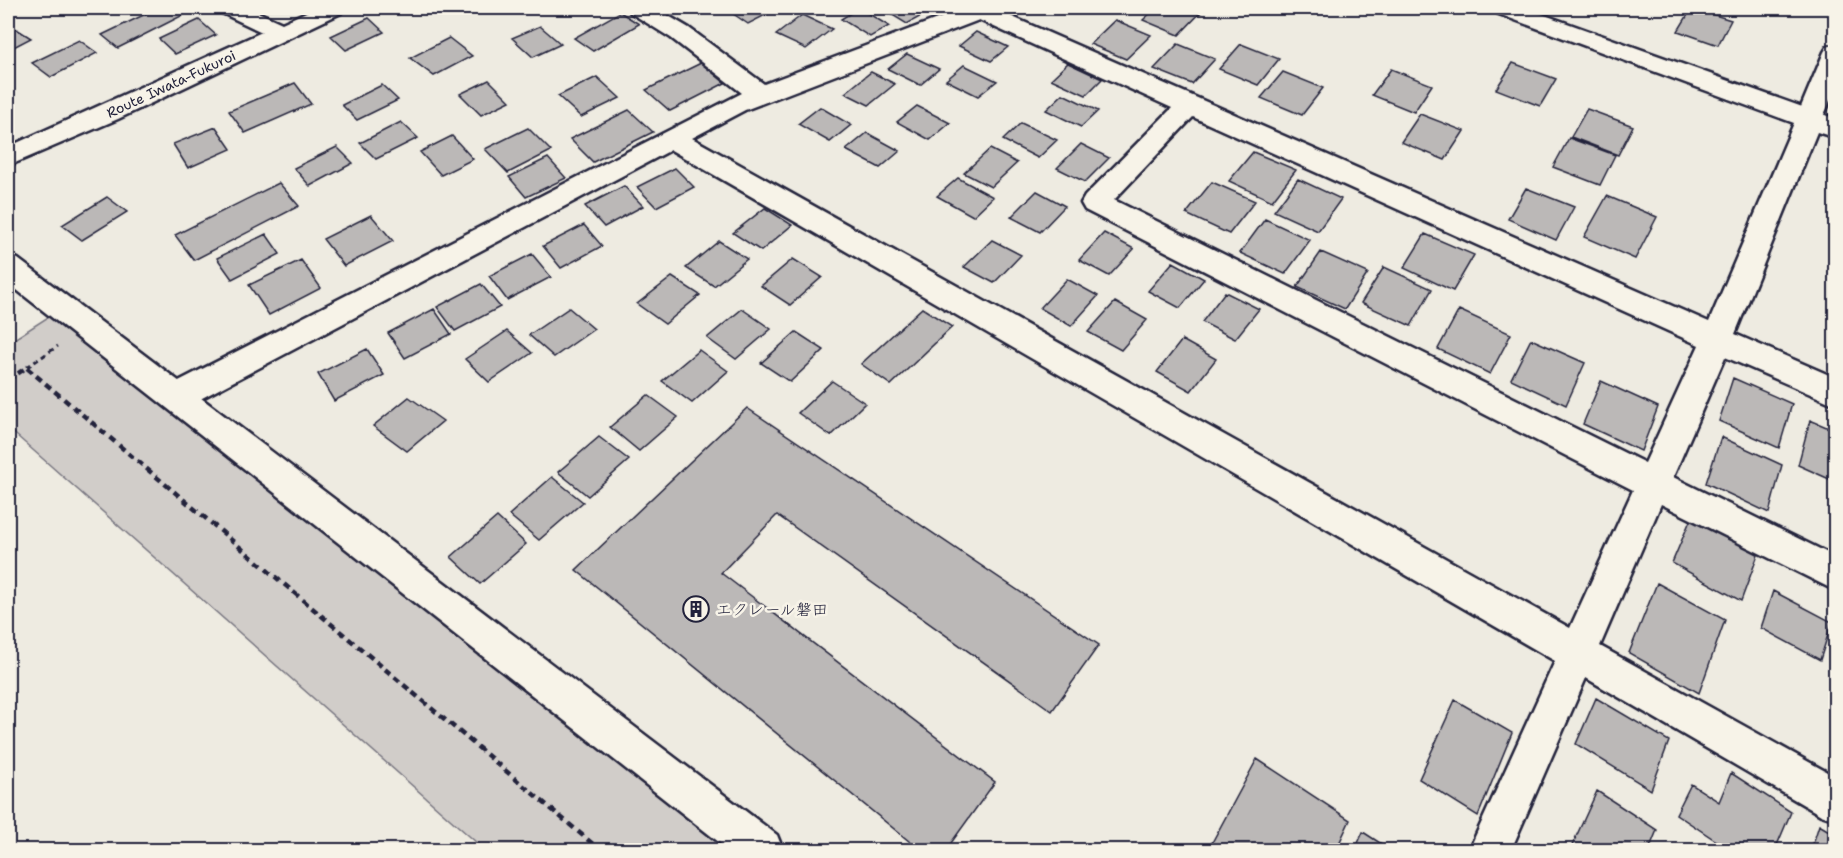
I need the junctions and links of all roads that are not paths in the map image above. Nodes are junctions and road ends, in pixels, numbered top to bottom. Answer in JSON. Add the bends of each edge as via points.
{"nodes":[{"id":1,"x":230,"y":8,"type":"edge"},
{"id":2,"x":333,"y":8,"type":"edge"},
{"id":3,"x":639,"y":8,"type":"edge"},
{"id":4,"x":1504,"y":8,"type":"edge"},
{"id":5,"x":979,"y":9,"type":"edge"},
{"id":6,"x":283,"y":32,"type":"junction"},
{"id":7,"x":1836,"y":52,"type":"edge"},
{"id":8,"x":760,"y":94,"type":"junction"},
{"id":9,"x":1189,"y":106,"type":"junction"},
{"id":10,"x":1809,"y":119,"type":"junction"},
{"id":11,"x":1836,"y":129,"type":"edge"},
{"id":12,"x":671,"y":138,"type":"junction"},
{"id":13,"x":8,"y":157,"type":"edge"},
{"id":14,"x":8,"y":267,"type":"edge"},
{"id":15,"x":1717,"y":339,"type":"junction"},
{"id":16,"x":1836,"y":392,"type":"edge"},
{"id":17,"x":177,"y":397,"type":"junction"},
{"id":18,"x":1652,"y":483,"type":"junction"},
{"id":19,"x":1836,"y":574,"type":"edge"},
{"id":20,"x":1578,"y":652,"type":"junction"},
{"id":21,"x":1836,"y":800,"type":"edge"},
{"id":22,"x":762,"y":850,"type":"edge"},
{"id":23,"x":1490,"y":850,"type":"edge"}],
"edges":[{"from":1,"to":6,"type":"street"},
{"from":2,"to":6,"type":"street","name":"Route Iwata-Fukuroi"},
{"from":3,"to":8,"type":"street","via":[[680,33]]},
{"from":4,"to":10,"type":"street"},
{"from":5,"to":8,"type":"street"},
{"from":5,"to":9,"type":"street"},
{"from":6,"to":13,"type":"street","name":"Route Iwata-Fukuroi"},
{"from":7,"to":10,"type":"street"},
{"from":8,"to":12,"type":"street"},
{"from":9,"to":15,"type":"street"},
{"from":9,"to":18,"type":"street","via":[[1095,204]]},
{"from":10,"to":11,"type":"street"},
{"from":10,"to":15,"type":"street"},
{"from":12,"to":17,"type":"street"},
{"from":12,"to":20,"type":"street"},
{"from":14,"to":17,"type":"street"},
{"from":15,"to":16,"type":"street"},
{"from":15,"to":18,"type":"street"},
{"from":17,"to":22,"type":"street"},
{"from":18,"to":19,"type":"street"},
{"from":18,"to":20,"type":"street"},
{"from":20,"to":21,"type":"street"},
{"from":20,"to":23,"type":"street"}]}
